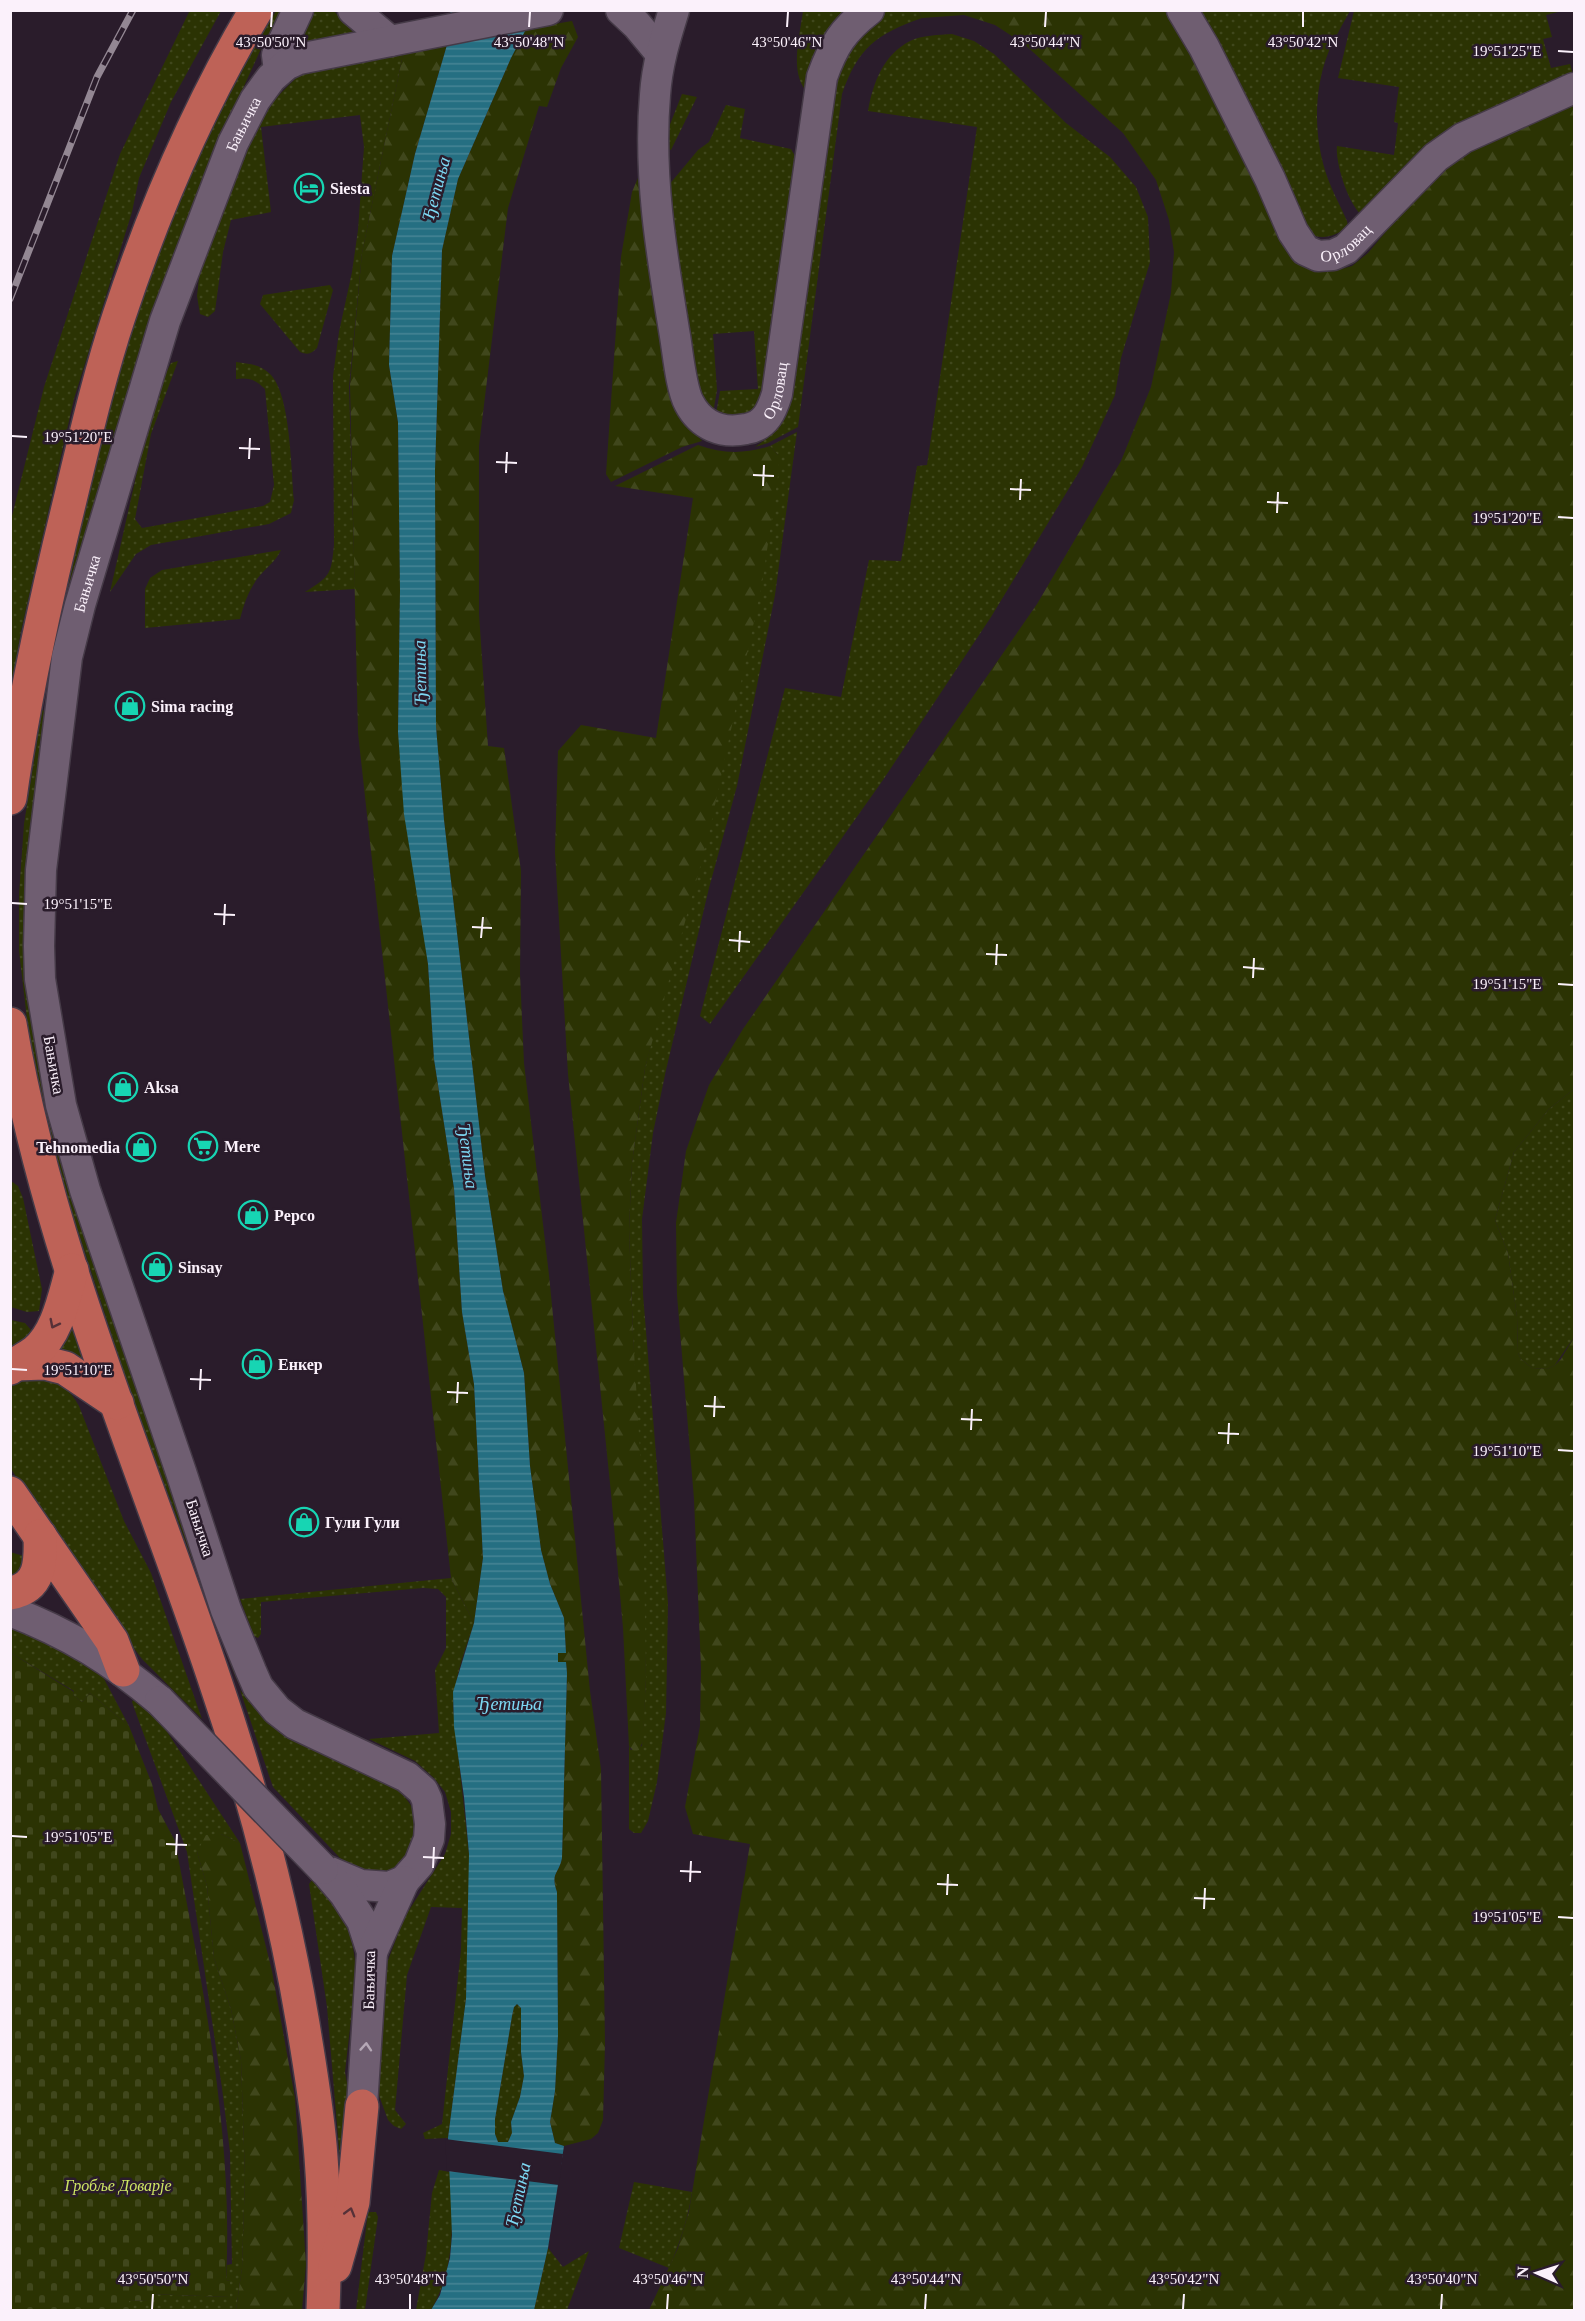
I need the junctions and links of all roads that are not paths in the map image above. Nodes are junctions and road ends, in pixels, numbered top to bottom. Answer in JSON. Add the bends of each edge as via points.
{"nodes":[{"id":1,"x":256,"y":10,"type":"edge"},
{"id":2,"x":298,"y":10,"type":"edge"},
{"id":3,"x":353,"y":10,"type":"edge"},
{"id":4,"x":548,"y":10,"type":"edge"},
{"id":5,"x":621,"y":10,"type":"edge"},
{"id":6,"x":674,"y":10,"type":"edge"},
{"id":7,"x":869,"y":10,"type":"edge"},
{"id":8,"x":1182,"y":10,"type":"edge"},
{"id":9,"x":390,"y":41,"type":"junction"},
{"id":10,"x":661,"y":54,"type":"junction"},
{"id":11,"x":279,"y":70,"type":"junction"},
{"id":12,"x":1575,"y":88,"type":"edge"},
{"id":13,"x":10,"y":798,"type":"edge"},
{"id":14,"x":10,"y":1024,"type":"edge"},
{"id":15,"x":72,"y":1270,"type":"junction"},
{"id":16,"x":13,"y":1366,"type":"edge"},
{"id":17,"x":117,"y":1403,"type":"junction"},
{"id":18,"x":10,"y":1493,"type":"edge"},
{"id":19,"x":40,"y":1536,"type":"junction"},
{"id":20,"x":10,"y":1593,"type":"edge"},
{"id":21,"x":10,"y":1611,"type":"edge"},
{"id":22,"x":123,"y":1670,"type":"junction"},
{"id":23,"x":323,"y":1869,"type":"junction"},
{"id":24,"x":404,"y":1881,"type":"junction"},
{"id":25,"x":372,"y":1952,"type":"junction"},
{"id":26,"x":362,"y":2106,"type":"joint"},
{"id":27,"x":323,"y":2309,"type":"edge"}],
"edges":[{"from":1,"to":13,"type":"main road","via":[[178,162],[118,316],[42,618]]},
{"from":2,"to":11,"type":"street","via":[[277,55]]},
{"from":3,"to":9,"type":"street"},
{"from":4,"to":9,"type":"street","name":"Бањичка"},
{"from":5,"to":10,"type":"street"},
{"from":6,"to":10,"type":"street","name":"Орловац"},
{"from":7,"to":10,"type":"street","name":"Орловац","via":[[835,44],[822,77],[777,394],[772,411],[763,422],[749,429],[714,429],[688,402],[660,238],[653,162]]},
{"from":8,"to":12,"type":"street","name":"Орловац","via":[[1204,47],[1293,232],[1305,249],[1318,256],[1346,249],[1436,157],[1463,138]]},
{"from":9,"to":11,"type":"street","name":"Бањичка","via":[[315,54]]},
{"from":11,"to":24,"type":"street","name":"Бањичка","via":[[255,100],[233,143],[165,321],[72,636],[41,870],[40,979],[61,1105],[85,1190],[226,1610],[258,1687],[277,1710],[295,1724],[407,1777],[423,1791],[429,1811],[429,1839],[419,1864]]},
{"from":14,"to":15,"type":"main road","via":[[35,1146]]},
{"from":15,"to":16,"type":"main road","one_way":true,"via":[[49,1334],[36,1352]]},
{"from":15,"to":17,"type":"main road"},
{"from":16,"to":17,"type":"main road","via":[[45,1363],[65,1368]]},
{"from":17,"to":27,"type":"main road","via":[[214,1676],[281,1906],[314,2089],[321,2155]]},
{"from":18,"to":19,"type":"main road"},
{"from":19,"to":20,"type":"main road","via":[[41,1564],[35,1577]]},
{"from":19,"to":22,"type":"main road","via":[[112,1641]]},
{"from":21,"to":22,"type":"street","name":"Бањичка","via":[[85,1645]]},
{"from":22,"to":23,"type":"street","name":"Бањичка","bridge":true,"via":[[160,1701]]},
{"from":23,"to":24,"type":"street","name":"Бањичка","via":[[361,1885],[389,1887]]},
{"from":23,"to":25,"type":"street","name":"Бањичка","via":[[362,1921]]},
{"from":24,"to":25,"type":"street"},
{"from":26,"to":25,"type":"street","name":"Бањичка","one_way":true},
{"from":27,"to":26,"type":"main road","one_way":true,"via":[[353,2202]]}]}
